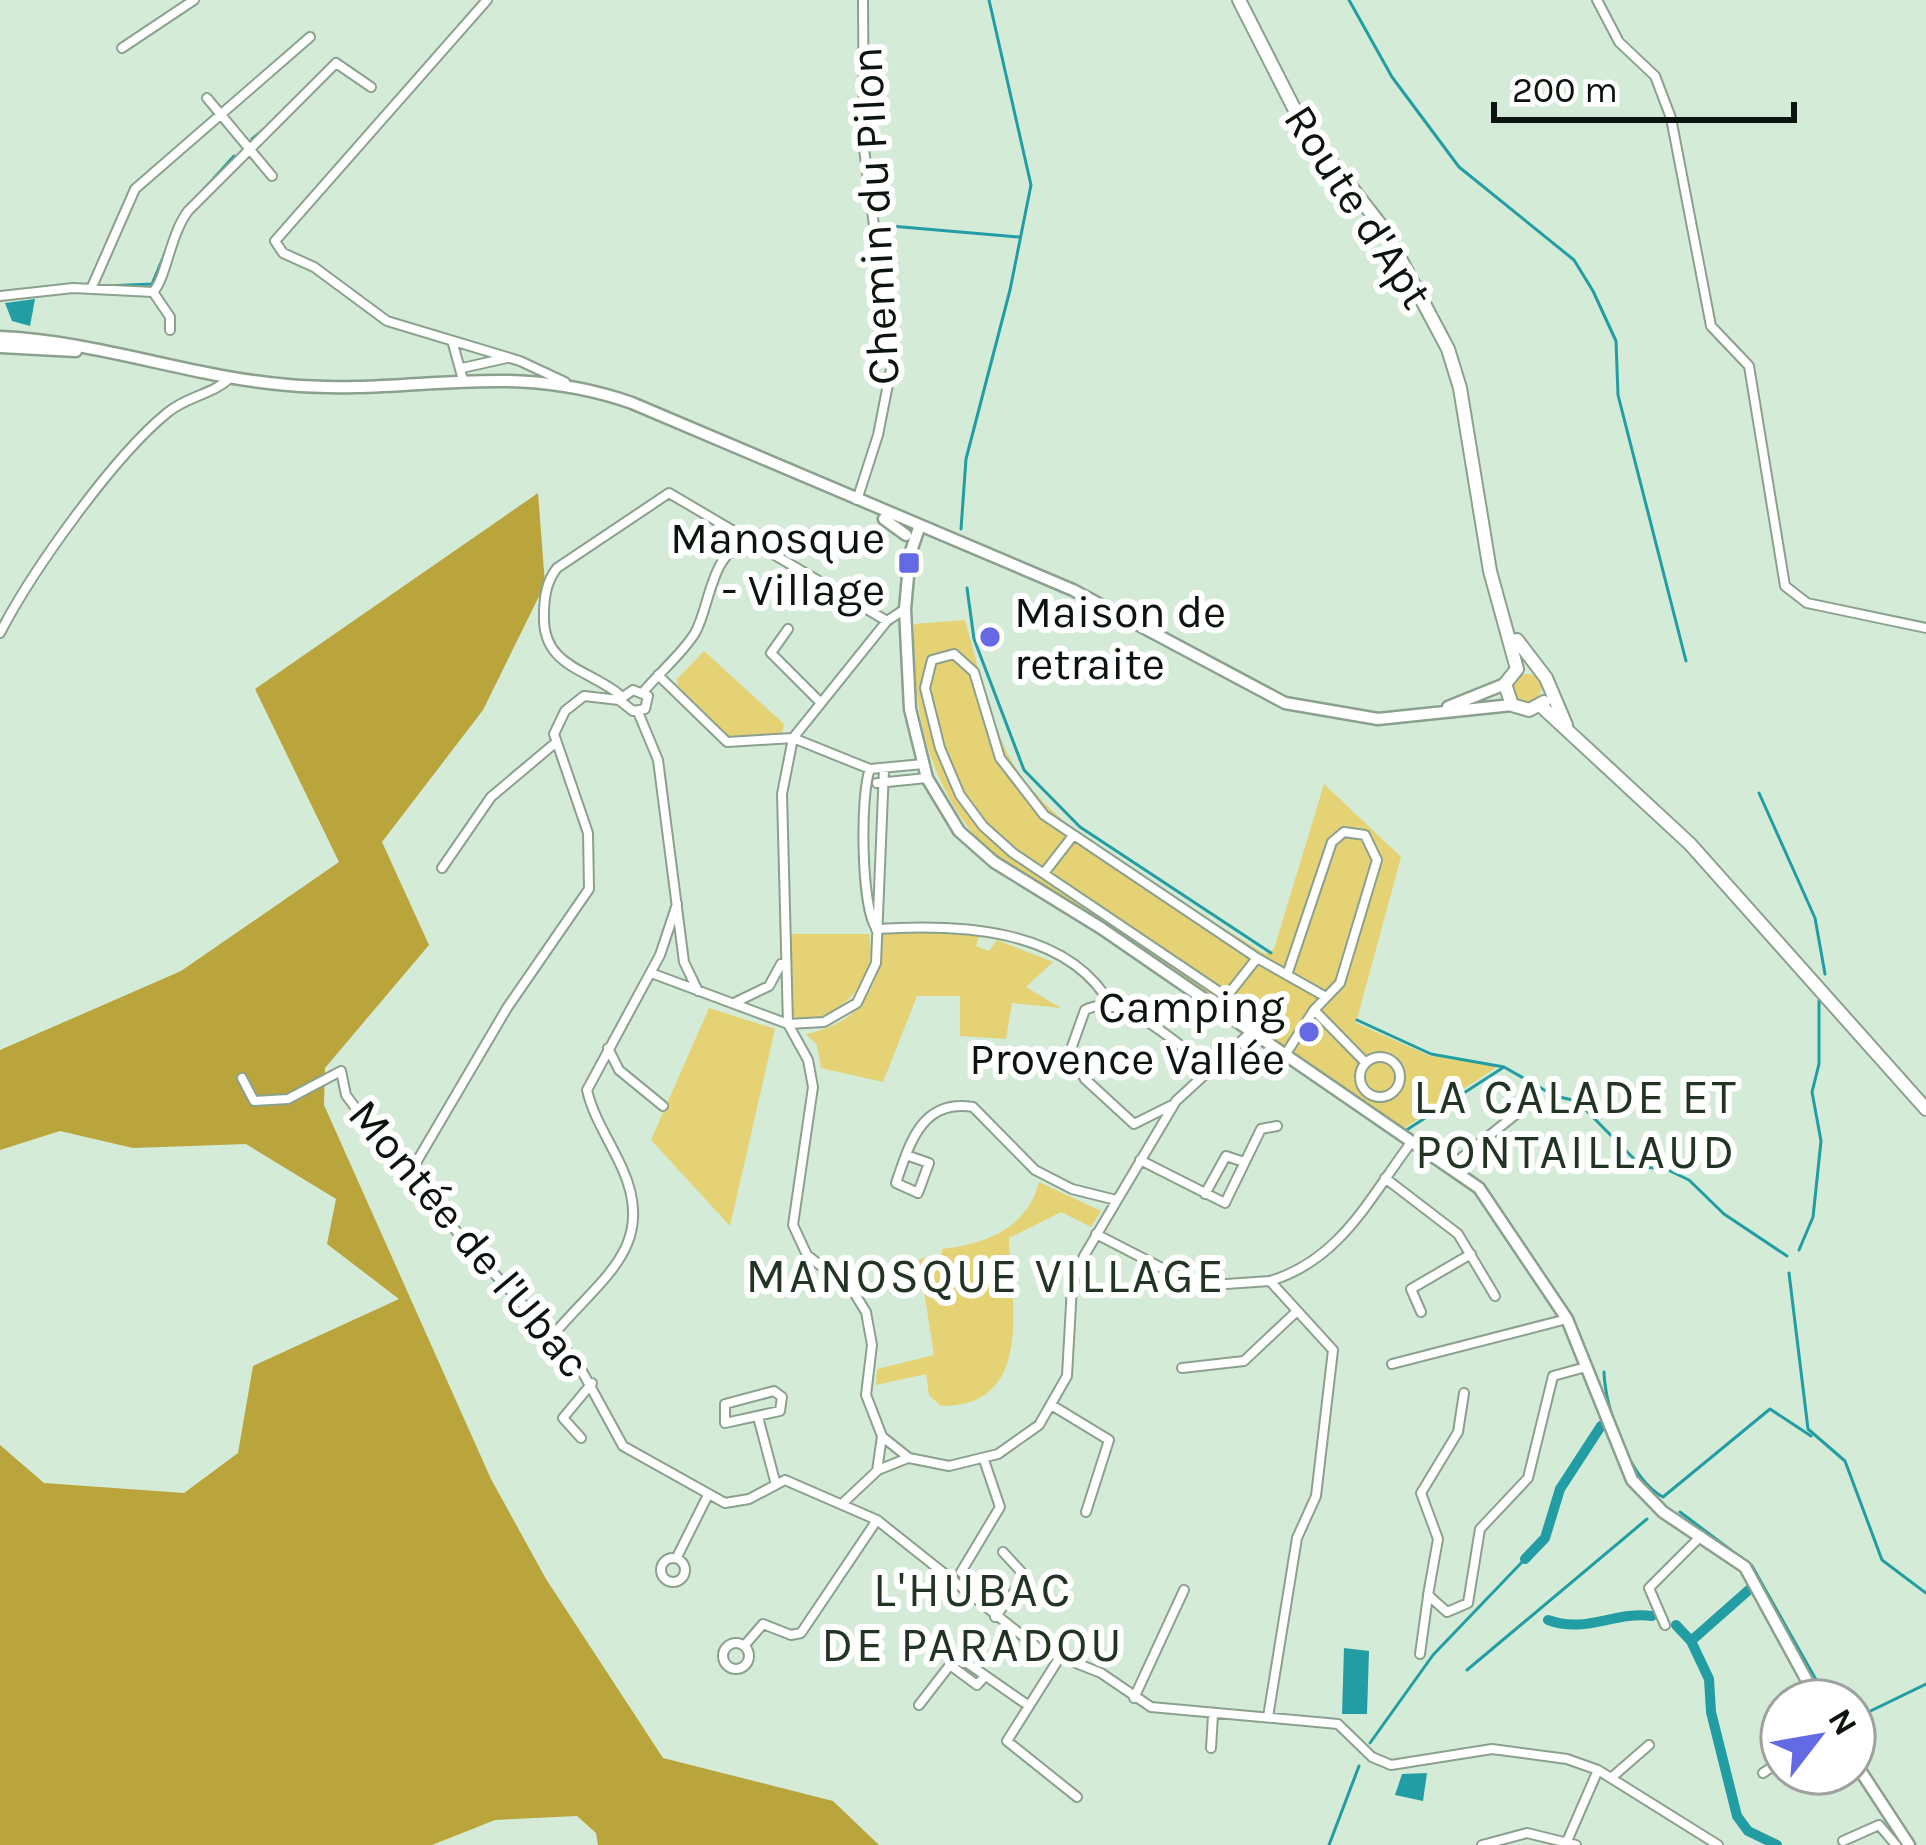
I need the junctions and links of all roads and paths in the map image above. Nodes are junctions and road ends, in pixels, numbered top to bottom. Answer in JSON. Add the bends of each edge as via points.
{"nodes":[{"id":1,"x":194,"y":0,"type":"edge"},
{"id":2,"x":487,"y":0,"type":"edge"},
{"id":3,"x":863,"y":0,"type":"edge"},
{"id":4,"x":1239,"y":0,"type":"edge"},
{"id":5,"x":1597,"y":0,"type":"edge"},
{"id":6,"x":310,"y":37,"type":"dead end"},
{"id":7,"x":122,"y":48,"type":"dead end"},
{"id":8,"x":371,"y":87,"type":"dead end"},
{"id":9,"x":207,"y":98,"type":"dead end"},
{"id":10,"x":223,"y":117,"type":"junction"},
{"id":11,"x":249,"y":148,"type":"junction"},
{"id":12,"x":272,"y":176,"type":"dead end"},
{"id":13,"x":91,"y":289,"type":"junction"},
{"id":14,"x":153,"y":292,"type":"junction"},
{"id":15,"x":0,"y":296,"type":"edge"},
{"id":16,"x":170,"y":330,"type":"dead end"},
{"id":17,"x":452,"y":343,"type":"junction"},
{"id":18,"x":0,"y":344,"type":"edge"},
{"id":19,"x":122,"y":355,"type":"junction"},
{"id":20,"x":510,"y":358,"type":"junction"},
{"id":21,"x":462,"y":374,"type":"junction"},
{"id":22,"x":230,"y":378,"type":"junction"},
{"id":23,"x":565,"y":382,"type":"junction"},
{"id":24,"x":856,"y":500,"type":"junction"},
{"id":25,"x":911,"y":529,"type":"junction"},
{"id":26,"x":753,"y":541,"type":"junction"},
{"id":27,"x":905,"y":609,"type":"junction"},
{"id":28,"x":887,"y":621,"type":"junction"},
{"id":29,"x":1508,"y":628,"type":"junction"},
{"id":30,"x":1926,"y":628,"type":"edge"},
{"id":31,"x":788,"y":629,"type":"dead end"},
{"id":32,"x":0,"y":633,"type":"edge"},
{"id":33,"x":1517,"y":668,"type":"junction"},
{"id":34,"x":1536,"y":668,"type":"junction"},
{"id":35,"x":658,"y":675,"type":"junction"},
{"id":36,"x":1505,"y":684,"type":"junction"},
{"id":37,"x":1548,"y":684,"type":"junction"},
{"id":38,"x":644,"y":691,"type":"junction"},
{"id":39,"x":620,"y":698,"type":"junction"},
{"id":40,"x":819,"y":701,"type":"junction"},
{"id":41,"x":1512,"y":705,"type":"junction"},
{"id":42,"x":1540,"y":706,"type":"junction"},
{"id":43,"x":638,"y":712,"type":"junction"},
{"id":44,"x":1428,"y":714,"type":"junction"},
{"id":45,"x":1569,"y":732,"type":"junction"},
{"id":46,"x":793,"y":738,"type":"junction"},
{"id":47,"x":554,"y":744,"type":"junction"},
{"id":48,"x":923,"y":764,"type":"junction"},
{"id":49,"x":884,"y":769,"type":"junction"},
{"id":50,"x":869,"y":772,"type":"junction"},
{"id":51,"x":928,"y":778,"type":"junction"},
{"id":52,"x":880,"y":784,"type":"junction"},
{"id":53,"x":1072,"y":837,"type":"junction"},
{"id":54,"x":442,"y":868,"type":"dead end"},
{"id":55,"x":1044,"y":873,"type":"junction"},
{"id":56,"x":677,"y":904,"type":"junction"},
{"id":57,"x":876,"y":929,"type":"junction"},
{"id":58,"x":667,"y":934,"type":"junction"},
{"id":59,"x":680,"y":934,"type":"junction"},
{"id":60,"x":783,"y":957,"type":"junction"},
{"id":61,"x":1257,"y":958,"type":"junction"},
{"id":62,"x":1288,"y":972,"type":"junction"},
{"id":63,"x":651,"y":973,"type":"junction"},
{"id":64,"x":699,"y":992,"type":"junction"},
{"id":65,"x":1326,"y":997,"type":"junction"},
{"id":66,"x":733,"y":1003,"type":"junction"},
{"id":67,"x":1112,"y":1007,"type":"junction"},
{"id":68,"x":1314,"y":1010,"type":"junction"},
{"id":69,"x":788,"y":1024,"type":"junction"},
{"id":70,"x":1250,"y":1034,"type":"junction"},
{"id":71,"x":608,"y":1048,"type":"junction"},
{"id":72,"x":1283,"y":1057,"type":"junction"},
{"id":73,"x":1365,"y":1062,"type":"junction"},
{"id":74,"x":1212,"y":1070,"type":"junction"},
{"id":75,"x":242,"y":1078,"type":"dead end"},
{"id":76,"x":1176,"y":1102,"type":"junction"},
{"id":77,"x":664,"y":1106,"type":"dead end"},
{"id":78,"x":1926,"y":1109,"type":"edge"},
{"id":79,"x":1515,"y":1115,"type":"dead end"},
{"id":80,"x":1277,"y":1126,"type":"dead end"},
{"id":81,"x":1410,"y":1144,"type":"junction"},
{"id":82,"x":908,"y":1151,"type":"junction"},
{"id":83,"x":1140,"y":1160,"type":"junction"},
{"id":84,"x":1244,"y":1162,"type":"junction"},
{"id":85,"x":1450,"y":1167,"type":"junction"},
{"id":86,"x":410,"y":1173,"type":"junction"},
{"id":87,"x":1385,"y":1178,"type":"junction"},
{"id":88,"x":1205,"y":1194,"type":"junction"},
{"id":89,"x":1116,"y":1200,"type":"junction"},
{"id":90,"x":1096,"y":1234,"type":"junction"},
{"id":91,"x":1471,"y":1254,"type":"junction"},
{"id":92,"x":1270,"y":1281,"type":"junction"},
{"id":93,"x":1495,"y":1296,"type":"dead end"},
{"id":94,"x":1296,"y":1312,"type":"junction"},
{"id":95,"x":1421,"y":1312,"type":"dead end"},
{"id":96,"x":1567,"y":1319,"type":"junction"},
{"id":97,"x":554,"y":1334,"type":"junction"},
{"id":98,"x":1392,"y":1364,"type":"dead end"},
{"id":99,"x":1586,"y":1367,"type":"junction"},
{"id":100,"x":1182,"y":1369,"type":"dead end"},
{"id":101,"x":592,"y":1383,"type":"junction"},
{"id":102,"x":1464,"y":1393,"type":"dead end"},
{"id":103,"x":1053,"y":1406,"type":"junction"},
{"id":104,"x":758,"y":1418,"type":"junction"},
{"id":105,"x":882,"y":1436,"type":"junction"},
{"id":106,"x":580,"y":1438,"type":"dead end"},
{"id":107,"x":909,"y":1458,"type":"junction"},
{"id":108,"x":984,"y":1460,"type":"junction"},
{"id":109,"x":877,"y":1471,"type":"junction"},
{"id":110,"x":775,"y":1481,"type":"junction"},
{"id":111,"x":708,"y":1496,"type":"junction"},
{"id":112,"x":844,"y":1502,"type":"junction"},
{"id":113,"x":1086,"y":1512,"type":"dead end"},
{"id":114,"x":877,"y":1520,"type":"junction"},
{"id":115,"x":1700,"y":1537,"type":"junction"},
{"id":116,"x":1003,"y":1552,"type":"dead end"},
{"id":117,"x":677,"y":1557,"type":"dead end"},
{"id":118,"x":961,"y":1572,"type":"dead end"},
{"id":119,"x":1184,"y":1590,"type":"dead end"},
{"id":120,"x":1428,"y":1595,"type":"junction"},
{"id":121,"x":995,"y":1617,"type":"junction"},
{"id":122,"x":1665,"y":1625,"type":"dead end"},
{"id":123,"x":744,"y":1646,"type":"dead end"},
{"id":124,"x":1420,"y":1654,"type":"dead end"},
{"id":125,"x":1058,"y":1660,"type":"junction"},
{"id":126,"x":1805,"y":1677,"type":"edge"},
{"id":127,"x":1134,"y":1698,"type":"junction"},
{"id":128,"x":919,"y":1705,"type":"dead end"},
{"id":129,"x":1029,"y":1706,"type":"junction"},
{"id":130,"x":1214,"y":1714,"type":"junction"},
{"id":131,"x":1268,"y":1717,"type":"junction"},
{"id":132,"x":1649,"y":1745,"type":"dead end"},
{"id":133,"x":1211,"y":1748,"type":"dead end"},
{"id":134,"x":1598,"y":1770,"type":"junction"},
{"id":135,"x":1611,"y":1778,"type":"junction"},
{"id":136,"x":1077,"y":1797,"type":"dead end"},
{"id":137,"x":1877,"y":1797,"type":"edge"},
{"id":138,"x":1843,"y":1840,"type":"dead end"},
{"id":139,"x":1572,"y":1842,"type":"edge"},
{"id":140,"x":1482,"y":1845,"type":"edge"},
{"id":141,"x":1718,"y":1845,"type":"edge"},
{"id":142,"x":1896,"y":1845,"type":"edge"},
{"id":143,"x":1909,"y":1845,"type":"edge"}],
"edges":[{"from":1,"to":7,"type":"street"},
{"from":2,"to":17,"type":"street","via":[[275,237],[283,253],[368,310]]},
{"from":3,"to":24,"type":"street","name":"Chemin du Pilon","via":[[864,149],[892,364]]},
{"from":4,"to":29,"type":"main road","name":"Route d'Apt","via":[[1302,124],[1386,232],[1448,349]]},
{"from":5,"to":30,"type":"street","via":[[1619,43],[1655,76],[1671,118],[1711,326],[1748,366],[1785,586],[1807,604]]},
{"from":6,"to":10,"type":"street"},
{"from":8,"to":11,"type":"street","via":[[336,63]]},
{"from":9,"to":10,"type":"street"},
{"from":10,"to":11,"type":"street"},
{"from":10,"to":13,"type":"street","via":[[132,193]]},
{"from":11,"to":12,"type":"street"},
{"from":11,"to":14,"type":"street","via":[[182,218]]},
{"from":13,"to":14,"type":"street"},
{"from":13,"to":15,"type":"street"},
{"from":14,"to":16,"type":"street"},
{"from":17,"to":20,"type":"street"},
{"from":17,"to":21,"type":"street"},
{"from":18,"to":19,"type":"main road"},
{"from":18,"to":19,"type":"main road","via":[[55,340]]},
{"from":19,"to":22,"type":"main road"},
{"from":20,"to":21,"type":"street"},
{"from":20,"to":23,"type":"street"},
{"from":21,"to":22,"type":"main road","via":[[347,387]]},
{"from":21,"to":23,"type":"main road"},
{"from":22,"to":32,"type":"street","via":[[146,432],[49,554]]},
{"from":23,"to":24,"type":"main road"},
{"from":24,"to":25,"type":"main road"},
{"from":25,"to":27,"type":"main road"},
{"from":25,"to":44,"type":"main road","via":[[1073,590],[1285,703],[1365,719]]},
{"from":26,"to":28,"type":"street"},
{"from":26,"to":35,"type":"street","via":[[742,543],[708,585],[695,632]]},
{"from":26,"to":39,"type":"street","via":[[669,493],[552,573],[548,645]]},
{"from":27,"to":28,"type":"street"},
{"from":27,"to":48,"type":"main road","via":[[907,687]]},
{"from":28,"to":40,"type":"street"},
{"from":29,"to":33,"type":"main road","name":"Route d'Apt"},
{"from":29,"to":34,"type":"main road","name":"Route d'Apt"},
{"from":31,"to":40,"type":"street","via":[[771,652]]},
{"from":33,"to":34,"type":"main road"},
{"from":33,"to":36,"type":"main road"},
{"from":34,"to":37,"type":"main road"},
{"from":35,"to":38,"type":"street"},
{"from":35,"to":46,"type":"street","via":[[727,742]]},
{"from":36,"to":41,"type":"main road"},
{"from":36,"to":44,"type":"main road"},
{"from":37,"to":42,"type":"main road"},
{"from":37,"to":45,"type":"main road"},
{"from":38,"to":39,"type":"street"},
{"from":38,"to":43,"type":"street","via":[[649,703]]},
{"from":39,"to":43,"type":"street"},
{"from":39,"to":47,"type":"street","via":[[575,701],[556,725]]},
{"from":40,"to":46,"type":"street"},
{"from":41,"to":42,"type":"main road"},
{"from":41,"to":44,"type":"main road"},
{"from":42,"to":45,"type":"main road"},
{"from":43,"to":56,"type":"street","via":[[657,754]]},
{"from":45,"to":78,"type":"main road","via":[[1703,858]]},
{"from":46,"to":50,"type":"street"},
{"from":46,"to":60,"type":"street","via":[[781,812]]},
{"from":47,"to":54,"type":"street","via":[[490,797]]},
{"from":47,"to":86,"type":"street","via":[[590,840],[589,889]]},
{"from":48,"to":49,"type":"street"},
{"from":48,"to":51,"type":"main road"},
{"from":49,"to":50,"type":"street"},
{"from":49,"to":52,"type":"street"},
{"from":50,"to":52,"type":"street"},
{"from":50,"to":57,"type":"street","via":[[868,912]]},
{"from":51,"to":52,"type":"street"},
{"from":51,"to":70,"type":"main road","via":[[951,820],[984,855]]},
{"from":52,"to":57,"type":"street"},
{"from":53,"to":55,"type":"street"},
{"from":53,"to":55,"type":"street","via":[[1006,768],[971,666],[954,654],[932,660],[927,702],[955,785],[994,837]]},
{"from":53,"to":61,"type":"street"},
{"from":55,"to":61,"type":"street","via":[[1221,993]]},
{"from":56,"to":58,"type":"street"},
{"from":56,"to":59,"type":"street"},
{"from":57,"to":67,"type":"street","via":[[964,925],[1053,954]]},
{"from":57,"to":69,"type":"street","via":[[876,969],[861,998],[824,1022]]},
{"from":58,"to":59,"type":"street"},
{"from":58,"to":63,"type":"street"},
{"from":59,"to":64,"type":"street"},
{"from":60,"to":66,"type":"street","via":[[769,986]]},
{"from":60,"to":69,"type":"street"},
{"from":61,"to":62,"type":"street"},
{"from":62,"to":65,"type":"street"},
{"from":62,"to":65,"type":"street","via":[[1331,842],[1344,832],[1365,835],[1376,864],[1340,983]]},
{"from":63,"to":64,"type":"street"},
{"from":63,"to":71,"type":"street"},
{"from":64,"to":66,"type":"street"},
{"from":65,"to":68,"type":"street"},
{"from":66,"to":69,"type":"street"},
{"from":67,"to":74,"type":"street"},
{"from":67,"to":76,"type":"street","via":[[1091,1006],[1079,1018],[1070,1052],[1078,1071],[1134,1124]]},
{"from":68,"to":72,"type":"street"},
{"from":68,"to":73,"type":"street"},
{"from":69,"to":105,"type":"street","via":[[813,1087],[794,1229],[807,1255],[864,1306],[872,1345],[866,1395]]},
{"from":70,"to":72,"type":"main road"},
{"from":70,"to":74,"type":"street"},
{"from":71,"to":77,"type":"street","via":[[619,1070]]},
{"from":71,"to":97,"type":"street","via":[[588,1095],[632,1192],[637,1228]]},
{"from":72,"to":81,"type":"main road"},
{"from":73,"to":73,"type":"street","via":[[1376,1056],[1394,1063],[1397,1087],[1370,1094],[1360,1079]]},
{"from":74,"to":76,"type":"street"},
{"from":75,"to":86,"type":"street","name":"Montée de l'Ubac","via":[[254,1101],[269,1104],[340,1070],[349,1099]]},
{"from":76,"to":83,"type":"street"},
{"from":79,"to":85,"type":"street"},
{"from":80,"to":84,"type":"street","via":[[1262,1128]]},
{"from":81,"to":85,"type":"main road"},
{"from":81,"to":87,"type":"street"},
{"from":82,"to":82,"type":"street","via":[[929,1163],[918,1193],[896,1184]]},
{"from":82,"to":89,"type":"street","via":[[936,1111],[974,1108],[1035,1170]]},
{"from":83,"to":88,"type":"street"},
{"from":83,"to":89,"type":"street"},
{"from":84,"to":88,"type":"street","via":[[1225,1157]]},
{"from":84,"to":88,"type":"street","via":[[1226,1202]]},
{"from":85,"to":96,"type":"main road","via":[[1494,1205]]},
{"from":86,"to":97,"type":"street","name":"Montée de l'Ubac"},
{"from":87,"to":91,"type":"street","via":[[1456,1232]]},
{"from":87,"to":92,"type":"street","via":[[1326,1255]]},
{"from":89,"to":90,"type":"street"},
{"from":90,"to":92,"type":"street","via":[[1197,1286]]},
{"from":90,"to":103,"type":"street","via":[[1072,1286],[1070,1360]]},
{"from":91,"to":93,"type":"street"},
{"from":91,"to":95,"type":"street","via":[[1411,1289]]},
{"from":92,"to":94,"type":"street"},
{"from":94,"to":100,"type":"street","via":[[1244,1361]]},
{"from":94,"to":131,"type":"street","via":[[1335,1360],[1316,1496],[1298,1535]]},
{"from":96,"to":98,"type":"street"},
{"from":96,"to":99,"type":"main road"},
{"from":97,"to":101,"type":"street","name":"Montée de l'Ubac"},
{"from":99,"to":115,"type":"main road","via":[[1632,1480]]},
{"from":99,"to":120,"type":"street","via":[[1553,1376],[1528,1478],[1480,1528],[1467,1605],[1447,1612]]},
{"from":101,"to":106,"type":"street","via":[[563,1418]]},
{"from":101,"to":111,"type":"street","name":"Montée de l'Ubac","via":[[622,1446]]},
{"from":102,"to":120,"type":"street","via":[[1458,1432],[1421,1490],[1438,1539]]},
{"from":103,"to":108,"type":"street","via":[[1032,1432]]},
{"from":103,"to":113,"type":"street","via":[[1109,1440]]},
{"from":104,"to":104,"type":"street","via":[[781,1410],[778,1392],[722,1408],[728,1425]]},
{"from":104,"to":110,"type":"street"},
{"from":105,"to":107,"type":"street"},
{"from":105,"to":109,"type":"street"},
{"from":107,"to":108,"type":"street","via":[[943,1466]]},
{"from":107,"to":109,"type":"street"},
{"from":108,"to":118,"type":"street","via":[[1000,1507]]},
{"from":109,"to":112,"type":"street"},
{"from":110,"to":111,"type":"street","via":[[736,1503]]},
{"from":110,"to":112,"type":"street"},
{"from":111,"to":117,"type":"street"},
{"from":112,"to":114,"type":"street"},
{"from":114,"to":121,"type":"street"},
{"from":114,"to":123,"type":"street","via":[[801,1633],[763,1624]]},
{"from":115,"to":122,"type":"street","via":[[1649,1588]]},
{"from":115,"to":126,"type":"main road","via":[[1750,1574]]},
{"from":116,"to":121,"type":"street","via":[[1026,1575]]},
{"from":119,"to":127,"type":"street"},
{"from":120,"to":124,"type":"street"},
{"from":121,"to":125,"type":"street"},
{"from":125,"to":127,"type":"street","via":[[1101,1672]]},
{"from":125,"to":129,"type":"street"},
{"from":127,"to":130,"type":"street","via":[[1158,1709]]},
{"from":128,"to":129,"type":"street","via":[[950,1665],[977,1685],[985,1676]]},
{"from":129,"to":136,"type":"street","via":[[1008,1744]]},
{"from":130,"to":131,"type":"street"},
{"from":130,"to":133,"type":"street"},
{"from":131,"to":134,"type":"street","via":[[1342,1725],[1391,1765],[1498,1749]]},
{"from":132,"to":135,"type":"street"},
{"from":134,"to":135,"type":"street"},
{"from":134,"to":139,"type":"street"},
{"from":135,"to":141,"type":"street"},
{"from":137,"to":143,"type":"main road"},
{"from":138,"to":142,"type":"street","via":[[1880,1825]]},
{"from":139,"to":140,"type":"street","via":[[1527,1833]]}]}
